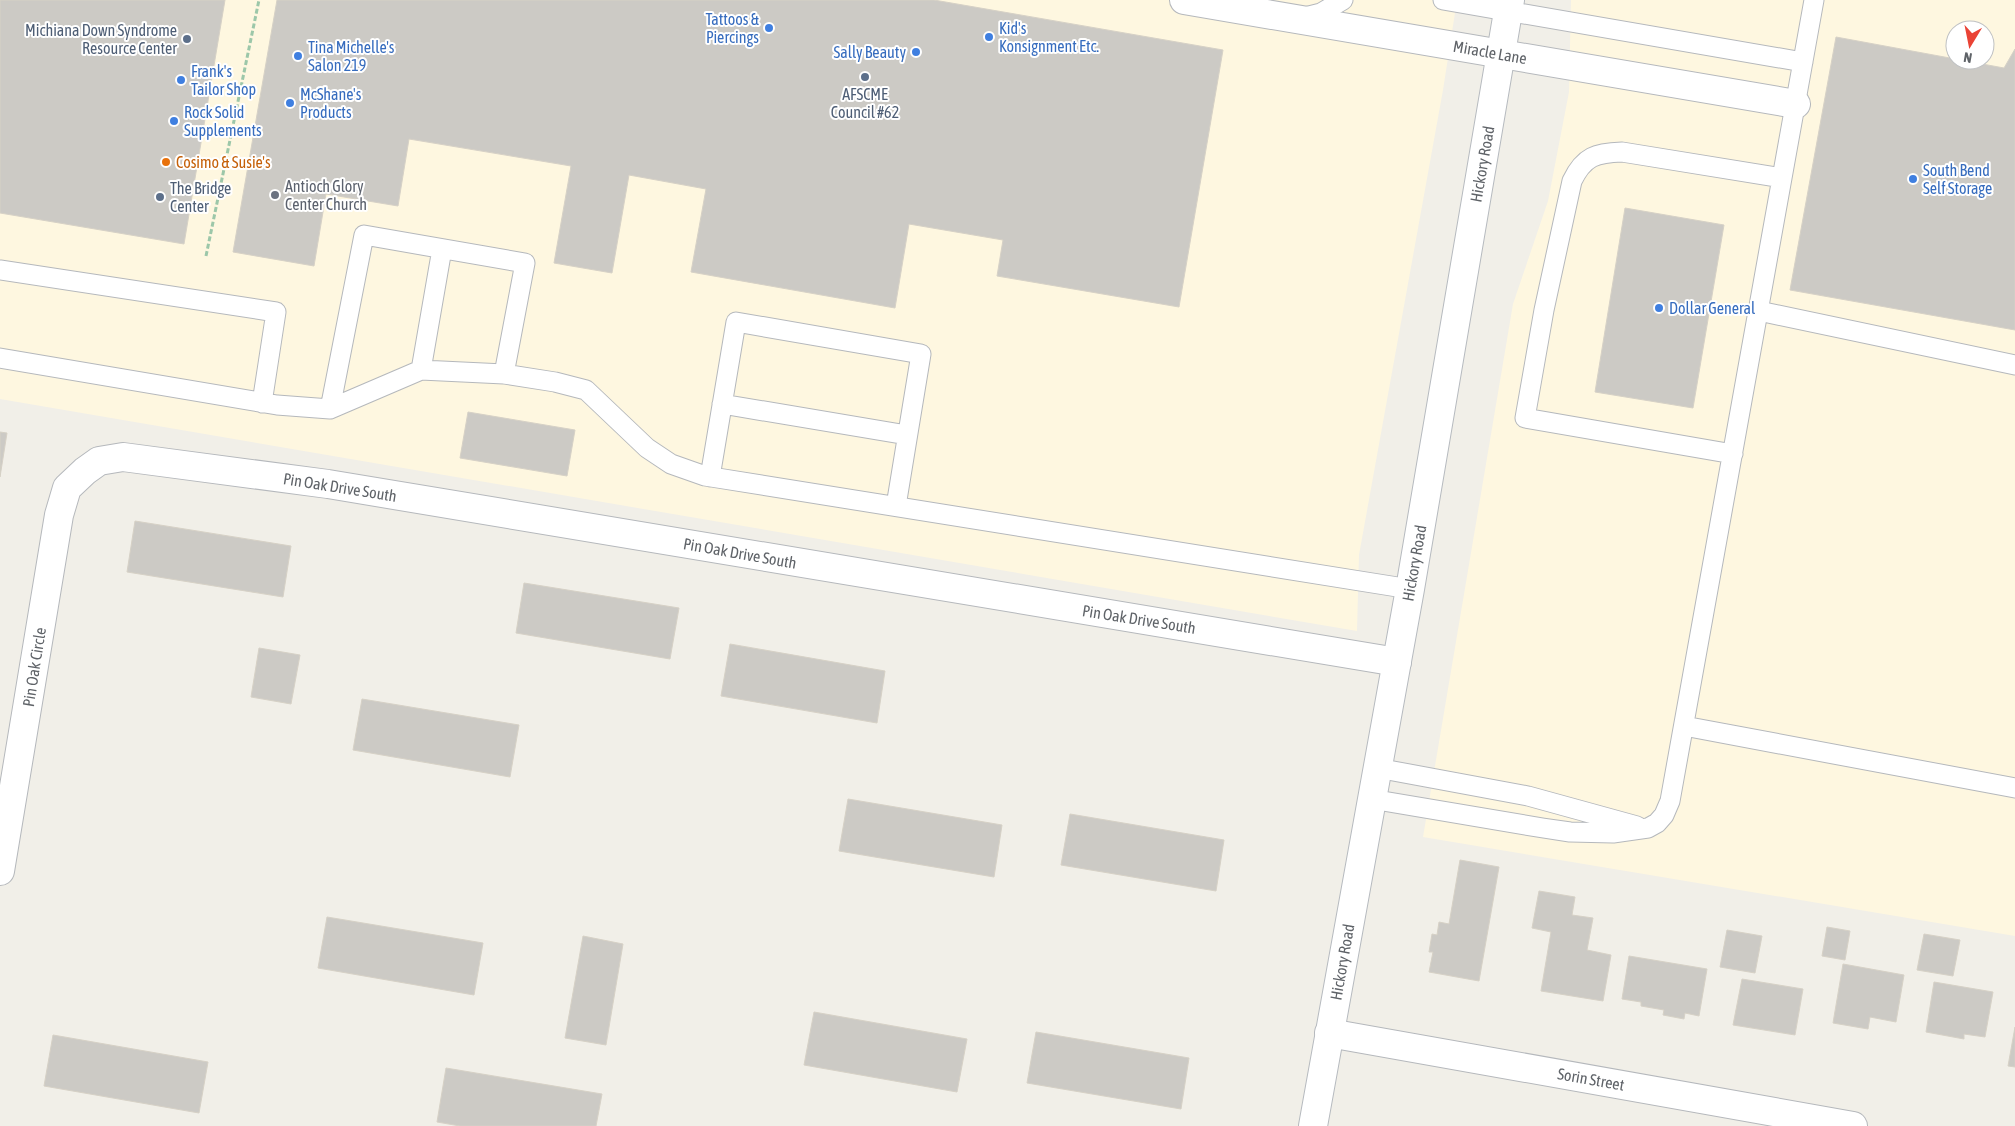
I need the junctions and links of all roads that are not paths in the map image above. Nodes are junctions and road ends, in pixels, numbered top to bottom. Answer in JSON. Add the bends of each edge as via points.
{"nodes":[{"id":1,"x":1184,"y":0,"type":"edge"},
{"id":2,"x":1343,"y":0,"type":"edge"},
{"id":3,"x":1443,"y":0,"type":"edge"},
{"id":4,"x":1814,"y":0,"type":"edge"},
{"id":5,"x":1509,"y":6,"type":"edge"},
{"id":6,"x":1293,"y":19,"type":"junction"},
{"id":7,"x":1501,"y":54,"type":"junction"},
{"id":8,"x":1803,"y":62,"type":"junction"},
{"id":9,"x":1796,"y":104,"type":"junction"},
{"id":10,"x":1782,"y":178,"type":"junction"},
{"id":11,"x":442,"y":248,"type":"junction"},
{"id":12,"x":0,"y":270,"type":"edge"},
{"id":13,"x":1758,"y":311,"type":"junction"},
{"id":14,"x":0,"y":358,"type":"edge"},
{"id":15,"x":2015,"y":365,"type":"edge"},
{"id":16,"x":421,"y":370,"type":"junction"},
{"id":17,"x":504,"y":374,"type":"junction"},
{"id":18,"x":262,"y":403,"type":"junction"},
{"id":19,"x":722,"y":404,"type":"junction"},
{"id":20,"x":330,"y":409,"type":"junction"},
{"id":21,"x":908,"y":435,"type":"junction"},
{"id":22,"x":1733,"y":454,"type":"junction"},
{"id":23,"x":85,"y":471,"type":"joint"},
{"id":24,"x":710,"y":477,"type":"junction"},
{"id":25,"x":896,"y":506,"type":"junction"},
{"id":26,"x":1410,"y":589,"type":"junction"},
{"id":27,"x":1397,"y":662,"type":"junction"},
{"id":28,"x":1684,"y":726,"type":"junction"},
{"id":29,"x":1377,"y":768,"type":"junction"},
{"id":30,"x":2015,"y":788,"type":"edge"},
{"id":31,"x":1372,"y":799,"type":"junction"},
{"id":32,"x":1648,"y":828,"type":"junction"},
{"id":33,"x":0,"y":871,"type":"edge"},
{"id":34,"x":1329,"y":1033,"type":"junction"},
{"id":35,"x":1312,"y":1126,"type":"edge"},
{"id":36,"x":1853,"y":1126,"type":"edge"}],
"edges":[{"from":1,"to":6,"type":"street","name":"Miracle Lane"},
{"from":2,"to":6,"type":"lane","via":[[1321,13]]},
{"from":3,"to":5,"type":"lane"},
{"from":4,"to":8,"type":"lane"},
{"from":5,"to":7,"type":"street","name":"Hickory Road"},
{"from":5,"to":8,"type":"lane"},
{"from":6,"to":7,"type":"street","name":"Miracle Lane"},
{"from":7,"to":9,"type":"street","name":"Miracle Lane"},
{"from":7,"to":26,"type":"street","name":"Hickory Road"},
{"from":8,"to":9,"type":"lane"},
{"from":9,"to":10,"type":"lane"},
{"from":10,"to":13,"type":"lane"},
{"from":10,"to":22,"type":"lane","via":[[1622,152],[1593,156],[1583,162],[1572,181],[1544,310],[1525,418]]},
{"from":11,"to":16,"type":"lane"},
{"from":11,"to":17,"type":"lane","via":[[525,263]]},
{"from":11,"to":20,"type":"lane","via":[[364,235]]},
{"from":12,"to":18,"type":"lane","via":[[276,312]]},
{"from":13,"to":15,"type":"lane"},
{"from":13,"to":22,"type":"lane"},
{"from":14,"to":18,"type":"lane"},
{"from":16,"to":17,"type":"lane"},
{"from":16,"to":20,"type":"lane"},
{"from":17,"to":24,"type":"lane","via":[[586,390],[648,448],[671,464]]},
{"from":18,"to":20,"type":"lane"},
{"from":19,"to":21,"type":"lane"},
{"from":19,"to":21,"type":"lane","via":[[736,322],[921,354]]},
{"from":19,"to":24,"type":"lane"},
{"from":21,"to":25,"type":"lane"},
{"from":22,"to":28,"type":"lane"},
{"from":23,"to":27,"type":"street","name":"Pin Oak Drive South","via":[[99,461],[123,457],[328,484]]},
{"from":23,"to":33,"type":"street","name":"Pin Oak Circle","via":[[67,488],[59,514]]},
{"from":24,"to":25,"type":"lane"},
{"from":25,"to":26,"type":"lane"},
{"from":26,"to":27,"type":"street","name":"Hickory Road"},
{"from":27,"to":29,"type":"street","name":"Hickory Road"},
{"from":28,"to":30,"type":"lane"},
{"from":28,"to":32,"type":"lane","via":[[1670,801],[1657,824]]},
{"from":29,"to":31,"type":"street","name":"Hickory Road"},
{"from":29,"to":32,"type":"lane","via":[[1528,796]]},
{"from":31,"to":32,"type":"lane","via":[[1570,832],[1613,833]]},
{"from":31,"to":34,"type":"street","name":"Hickory Road"},
{"from":34,"to":35,"type":"street","name":"Hickory Road"},
{"from":34,"to":36,"type":"street","name":"Sorin Street"}]}
